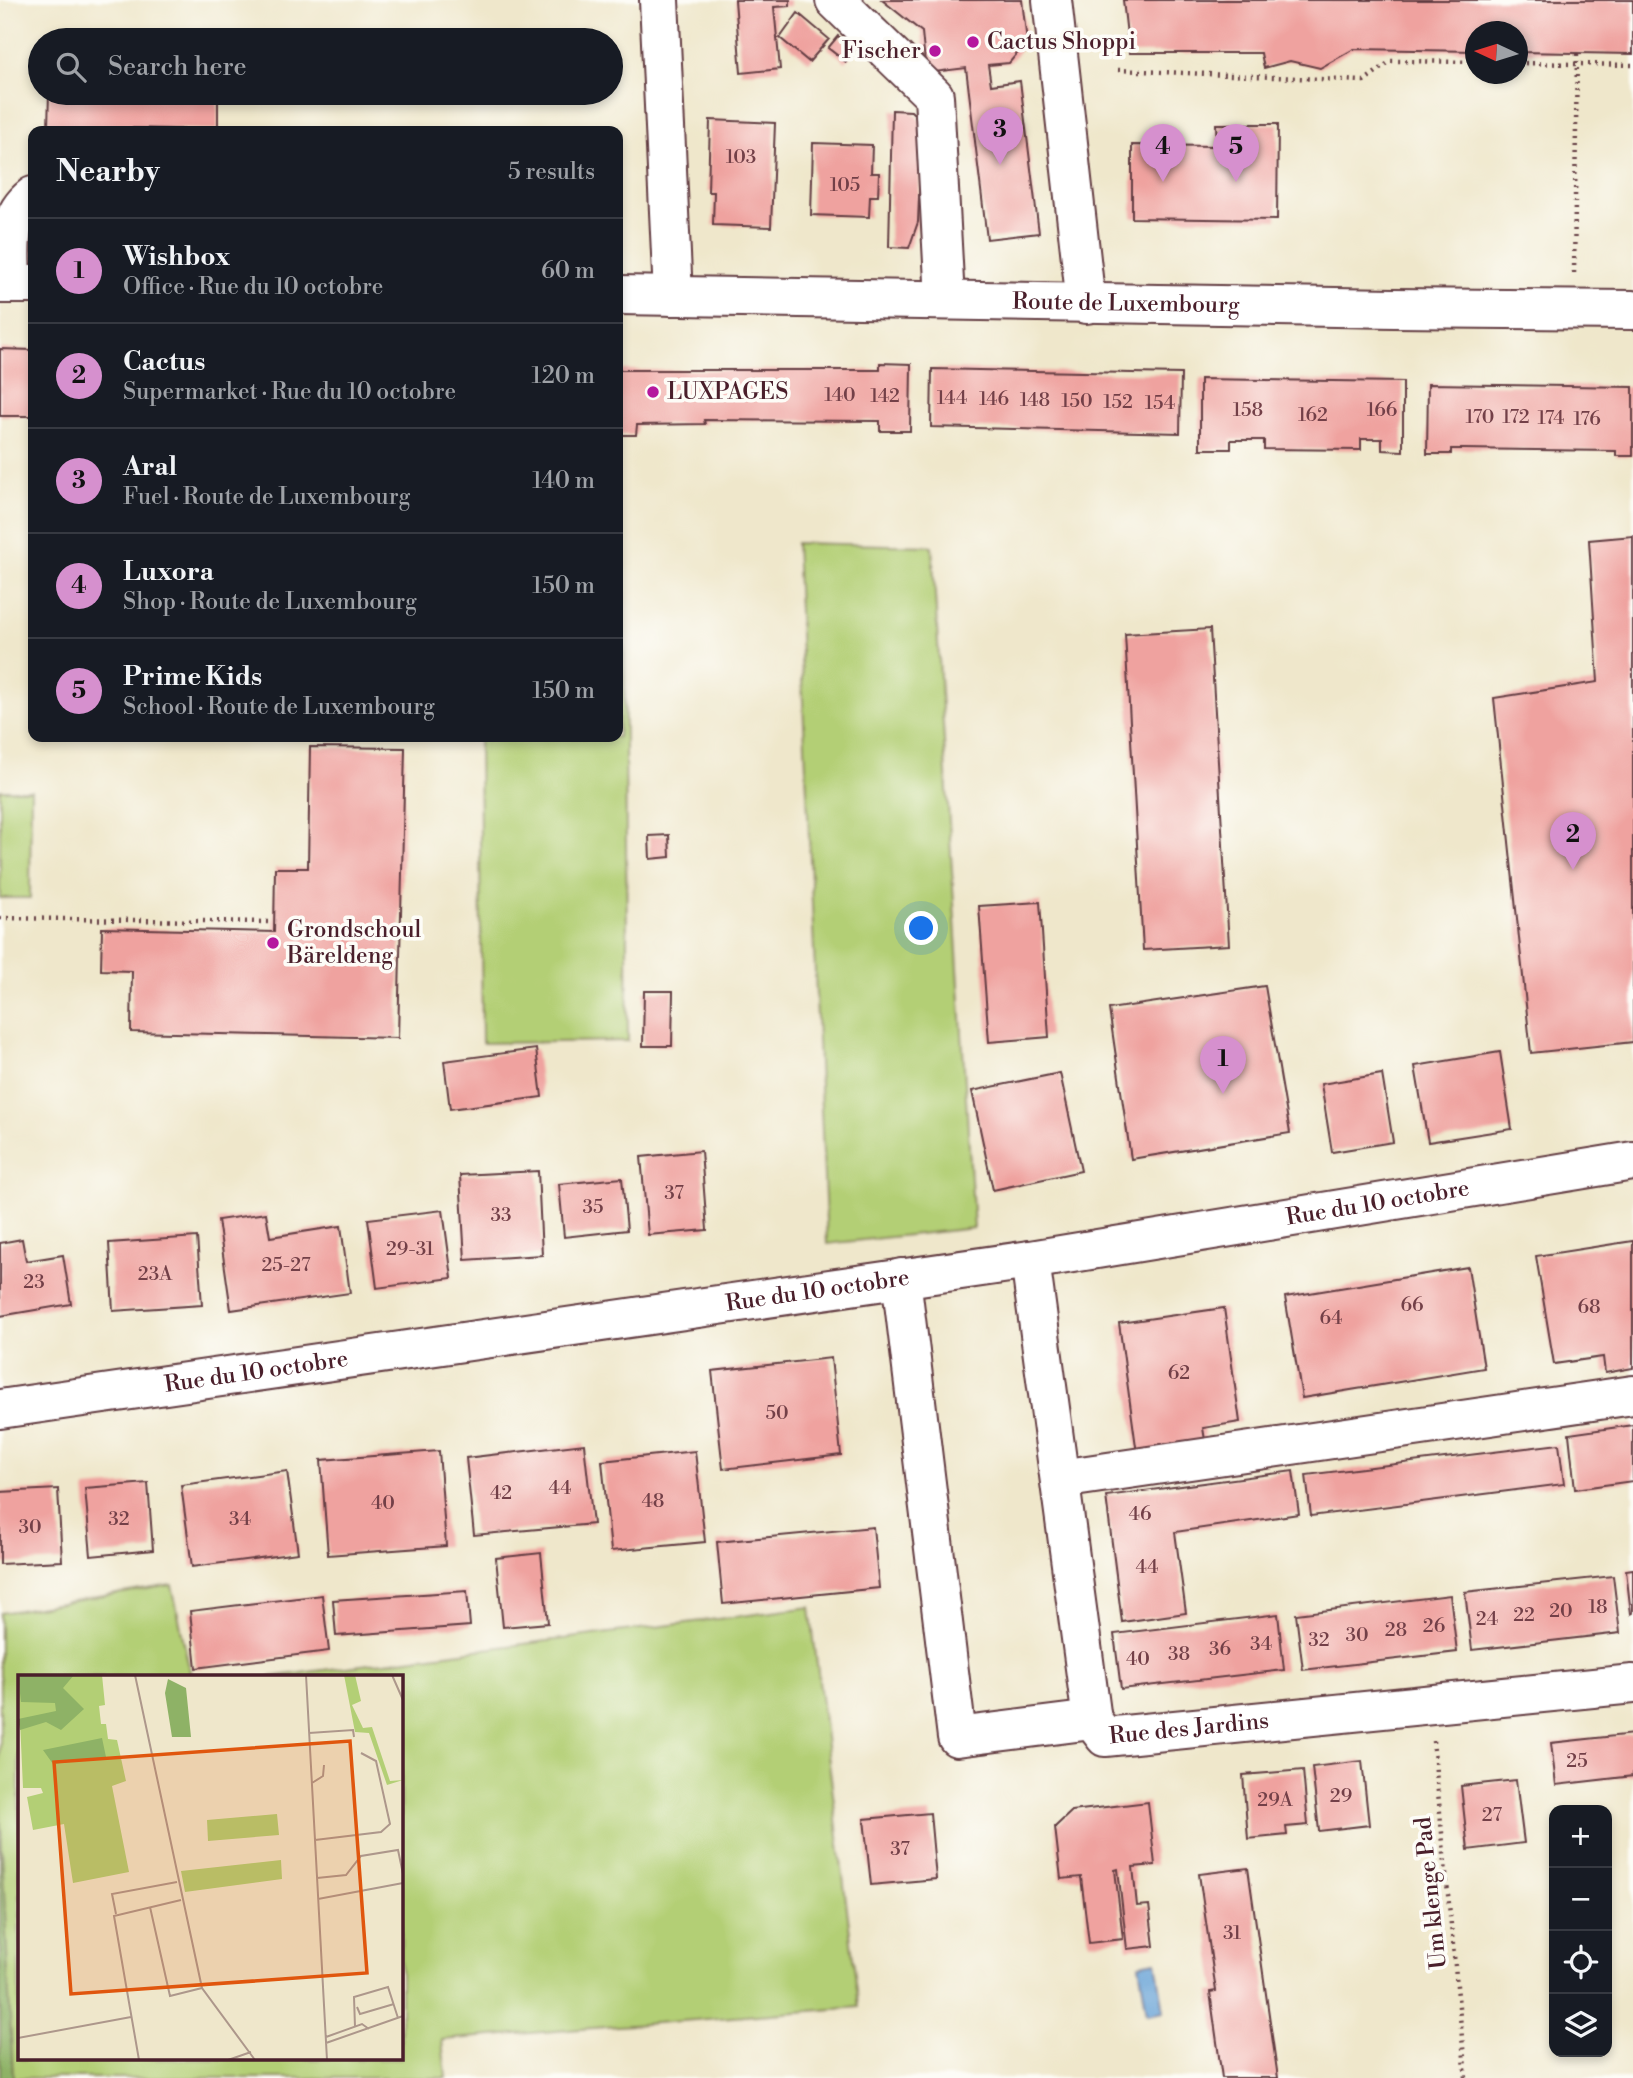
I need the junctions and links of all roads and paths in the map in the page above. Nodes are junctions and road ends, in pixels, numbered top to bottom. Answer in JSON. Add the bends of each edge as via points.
{"nodes":[{"id":1,"x":659,"y":0,"type":"edge"},
{"id":2,"x":1052,"y":0,"type":"edge"},
{"id":3,"x":842,"y":4,"type":"edge"},
{"id":4,"x":1577,"y":53,"type":"dead end"},
{"id":5,"x":1465,"y":62,"type":"edge"},
{"id":6,"x":1528,"y":63,"type":"edge"},
{"id":7,"x":1577,"y":63,"type":"junction"},
{"id":8,"x":1633,"y":65,"type":"edge"},
{"id":9,"x":1118,"y":70,"type":"dead end"},
{"id":10,"x":28,"y":200,"type":"edge"},
{"id":11,"x":1574,"y":274,"type":"dead end"},
{"id":12,"x":15,"y":284,"type":"edge"},
{"id":13,"x":623,"y":295,"type":"edge"},
{"id":14,"x":673,"y":296,"type":"junction"},
{"id":15,"x":945,"y":300,"type":"junction"},
{"id":16,"x":1086,"y":304,"type":"junction"},
{"id":17,"x":1633,"y":310,"type":"edge"},
{"id":18,"x":0,"y":918,"type":"edge"},
{"id":19,"x":269,"y":922,"type":"dead end"},
{"id":20,"x":1633,"y":1161,"type":"edge"},
{"id":21,"x":1030,"y":1260,"type":"junction"},
{"id":22,"x":901,"y":1278,"type":"junction"},
{"id":23,"x":1633,"y":1395,"type":"edge"},
{"id":24,"x":0,"y":1409,"type":"edge"},
{"id":25,"x":1060,"y":1479,"type":"junction"},
{"id":26,"x":1633,"y":1684,"type":"edge"},
{"id":27,"x":1429,"y":1705,"type":"junction"},
{"id":28,"x":1092,"y":1720,"type":"junction"},
{"id":29,"x":1466,"y":2078,"type":"edge"}],
"edges":[{"from":1,"to":14,"type":"street"},
{"from":2,"to":16,"type":"street"},
{"from":3,"to":15,"type":"street","via":[[934,96]]},
{"from":4,"to":7,"type":"path"},
{"from":5,"to":9,"type":"path","via":[[1391,61],[1364,80]]},
{"from":6,"to":7,"type":"path"},
{"from":7,"to":8,"type":"path"},
{"from":7,"to":11,"type":"path"},
{"from":10,"to":12,"type":"street","via":[[12,222]]},
{"from":13,"to":14,"type":"street","name":"Route de Luxembourg"},
{"from":14,"to":15,"type":"street","name":"Route de Luxembourg"},
{"from":15,"to":16,"type":"street","name":"Route de Luxembourg"},
{"from":16,"to":17,"type":"street","name":"Route de Luxembourg"},
{"from":18,"to":19,"type":"path"},
{"from":20,"to":21,"type":"street","name":"Rue du 10 octobre"},
{"from":21,"to":22,"type":"street","name":"Rue du 10 octobre"},
{"from":21,"to":25,"type":"street","name":"Rue des Jardins"},
{"from":22,"to":24,"type":"street","name":"Rue du 10 octobre"},
{"from":22,"to":28,"type":"street","via":[[957,1737]]},
{"from":23,"to":25,"type":"street"},
{"from":25,"to":28,"type":"street","name":"Rue des Jardins"},
{"from":26,"to":27,"type":"street","name":"Rue des Jardins"},
{"from":27,"to":28,"type":"street","name":"Rue des Jardins","via":[[1105,1737]]},
{"from":27,"to":29,"type":"path","name":"Um klenge Pad"}]}
